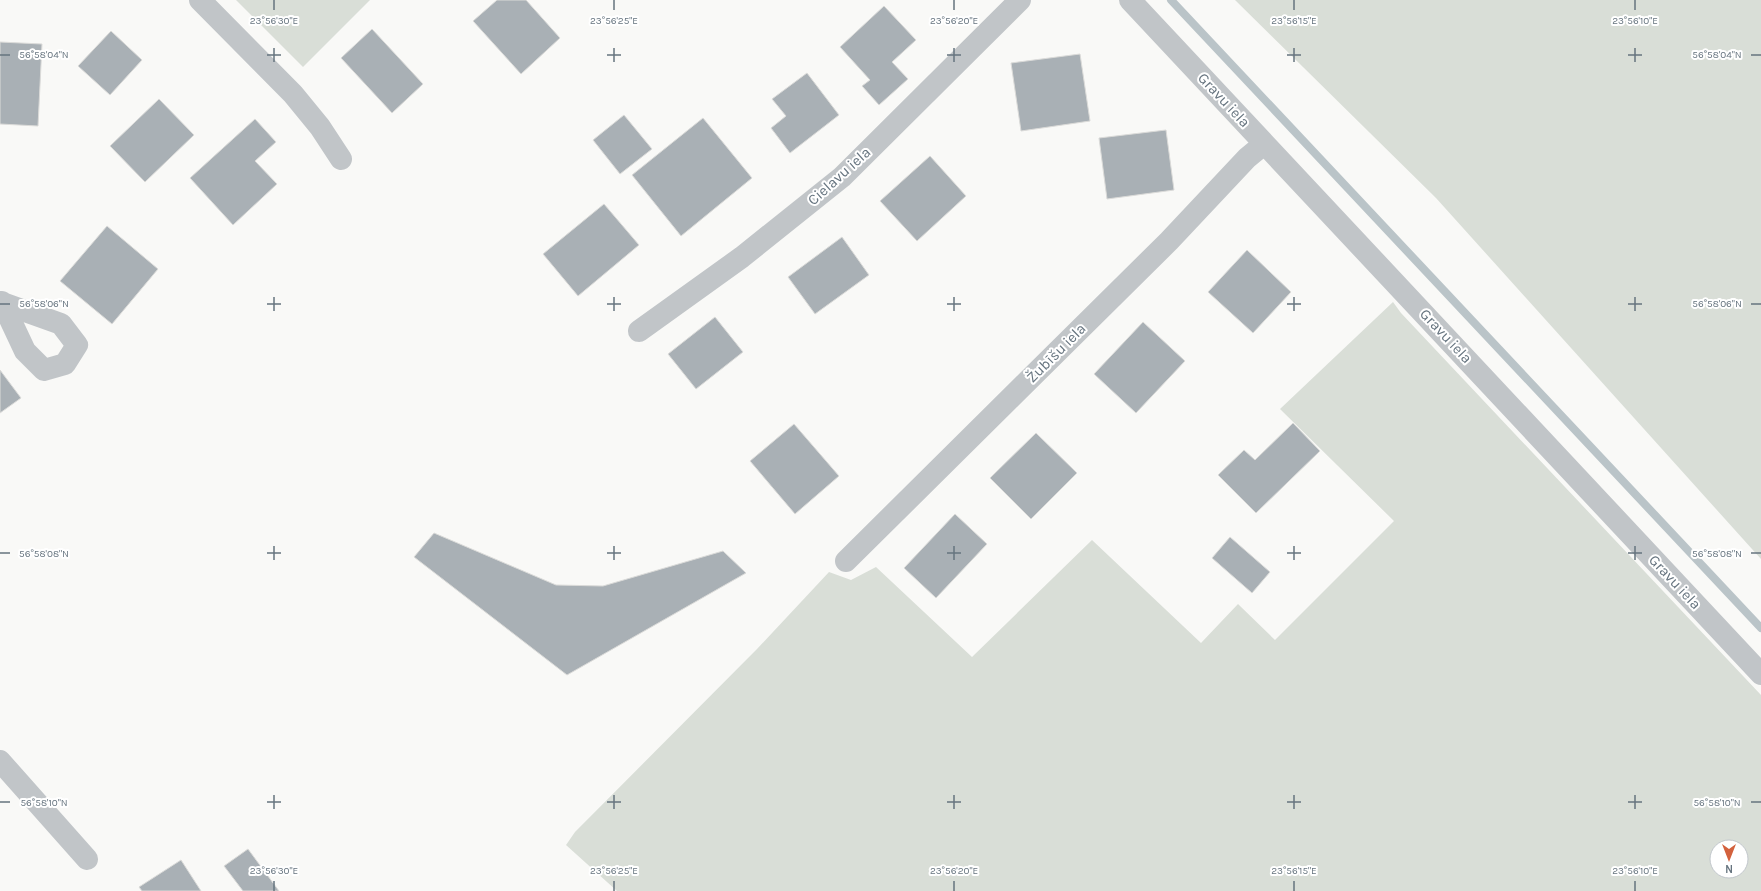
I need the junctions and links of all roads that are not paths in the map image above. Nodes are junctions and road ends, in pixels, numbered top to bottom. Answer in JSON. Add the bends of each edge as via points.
{"nodes":[{"id":1,"x":200,"y":0,"type":"edge"},
{"id":2,"x":1020,"y":0,"type":"edge"},
{"id":3,"x":1130,"y":0,"type":"edge"},
{"id":4,"x":1264,"y":144,"type":"junction"},
{"id":5,"x":341,"y":159,"type":"dead end"},
{"id":6,"x":639,"y":331,"type":"dead end"},
{"id":7,"x":846,"y":561,"type":"dead end"},
{"id":8,"x":1761,"y":674,"type":"edge"},
{"id":9,"x":0,"y":761,"type":"edge"},
{"id":10,"x":87,"y":859,"type":"dead end"}],
"edges":[{"from":1,"to":5,"type":"street","via":[[293,94],[320,127]]},
{"from":2,"to":6,"type":"street","name":"Cielavu iela","via":[[842,177],[742,257]]},
{"from":3,"to":4,"type":"street","name":"Gravu iela"},
{"from":4,"to":7,"type":"street","name":"Žubīšu iela","via":[[1247,158],[1169,241]]},
{"from":4,"to":8,"type":"street","name":"Gravu iela"},
{"from":9,"to":10,"type":"street"}]}
